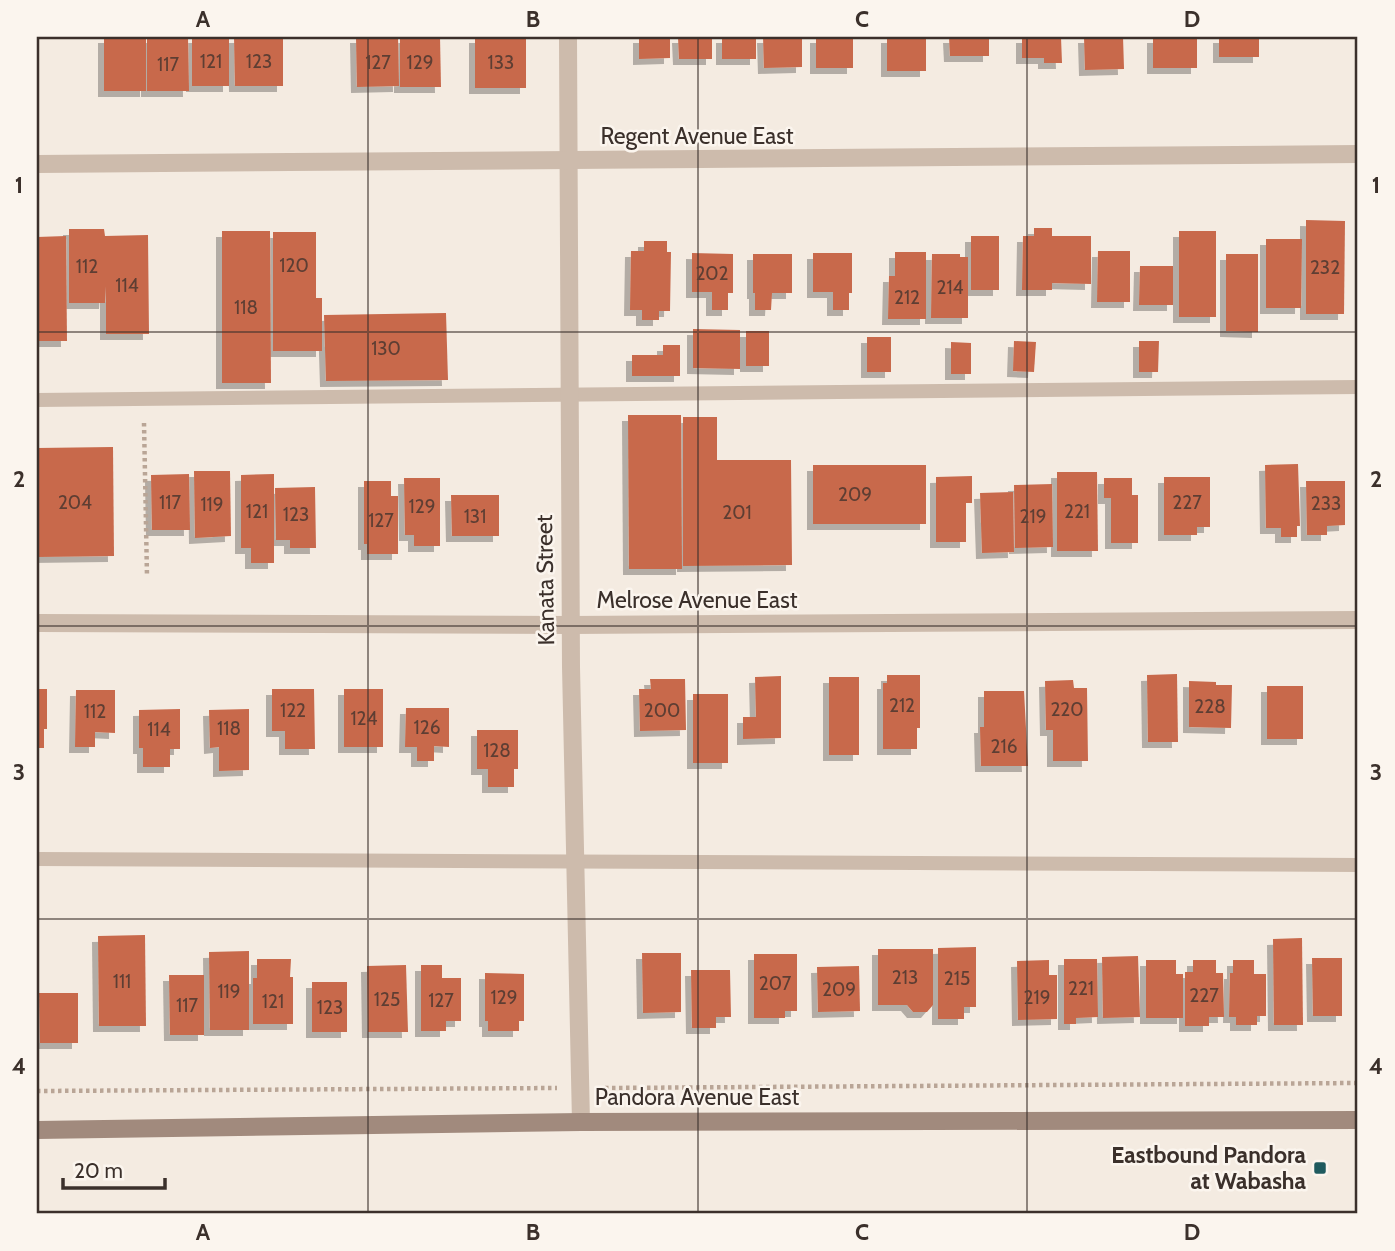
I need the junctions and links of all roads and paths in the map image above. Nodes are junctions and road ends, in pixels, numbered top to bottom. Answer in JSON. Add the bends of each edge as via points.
{"nodes":[{"id":1,"x":568,"y":37,"type":"edge"},
{"id":2,"x":1358,"y":154,"type":"edge"},
{"id":3,"x":569,"y":161,"type":"junction"},
{"id":4,"x":37,"y":164,"type":"edge"},
{"id":5,"x":1358,"y":387,"type":"edge"},
{"id":6,"x":568,"y":396,"type":"junction"},
{"id":7,"x":37,"y":400,"type":"edge"},
{"id":8,"x":144,"y":401,"type":"junction"},
{"id":9,"x":147,"y":576,"type":"dead end"},
{"id":10,"x":1358,"y":620,"type":"edge"},
{"id":11,"x":37,"y":623,"type":"edge"},
{"id":12,"x":570,"y":625,"type":"junction"},
{"id":13,"x":37,"y":859,"type":"edge"},
{"id":14,"x":574,"y":861,"type":"junction"},
{"id":15,"x":1358,"y":865,"type":"edge"},
{"id":16,"x":1358,"y":1083,"type":"edge"},
{"id":17,"x":580,"y":1088,"type":"junction"},
{"id":18,"x":37,"y":1091,"type":"edge"},
{"id":19,"x":1358,"y":1120,"type":"edge"},
{"id":20,"x":581,"y":1122,"type":"junction"},
{"id":21,"x":37,"y":1130,"type":"edge"}],
"edges":[{"from":1,"to":3,"type":"street","name":"Kanata Street"},
{"from":2,"to":3,"type":"street","name":"Regent Avenue East"},
{"from":3,"to":4,"type":"street","name":"Regent Avenue East"},
{"from":3,"to":6,"type":"street","name":"Kanata Street"},
{"from":5,"to":6,"type":"lane"},
{"from":6,"to":8,"type":"lane"},
{"from":6,"to":12,"type":"street","name":"Kanata Street"},
{"from":7,"to":8,"type":"lane"},
{"from":8,"to":9,"type":"path"},
{"from":10,"to":12,"type":"street","name":"Melrose Avenue East"},
{"from":11,"to":12,"type":"street","name":"Melrose Avenue East"},
{"from":12,"to":14,"type":"street","name":"Kanata Street"},
{"from":13,"to":14,"type":"lane"},
{"from":14,"to":15,"type":"lane"},
{"from":14,"to":17,"type":"street","name":"Kanata Street"},
{"from":16,"to":17,"type":"path"},
{"from":17,"to":18,"type":"path"},
{"from":17,"to":20,"type":"street","name":"Kanata Street"},
{"from":19,"to":20,"type":"main road","name":"Pandora Avenue East"},
{"from":20,"to":21,"type":"main road","name":"Pandora Avenue East"}]}
